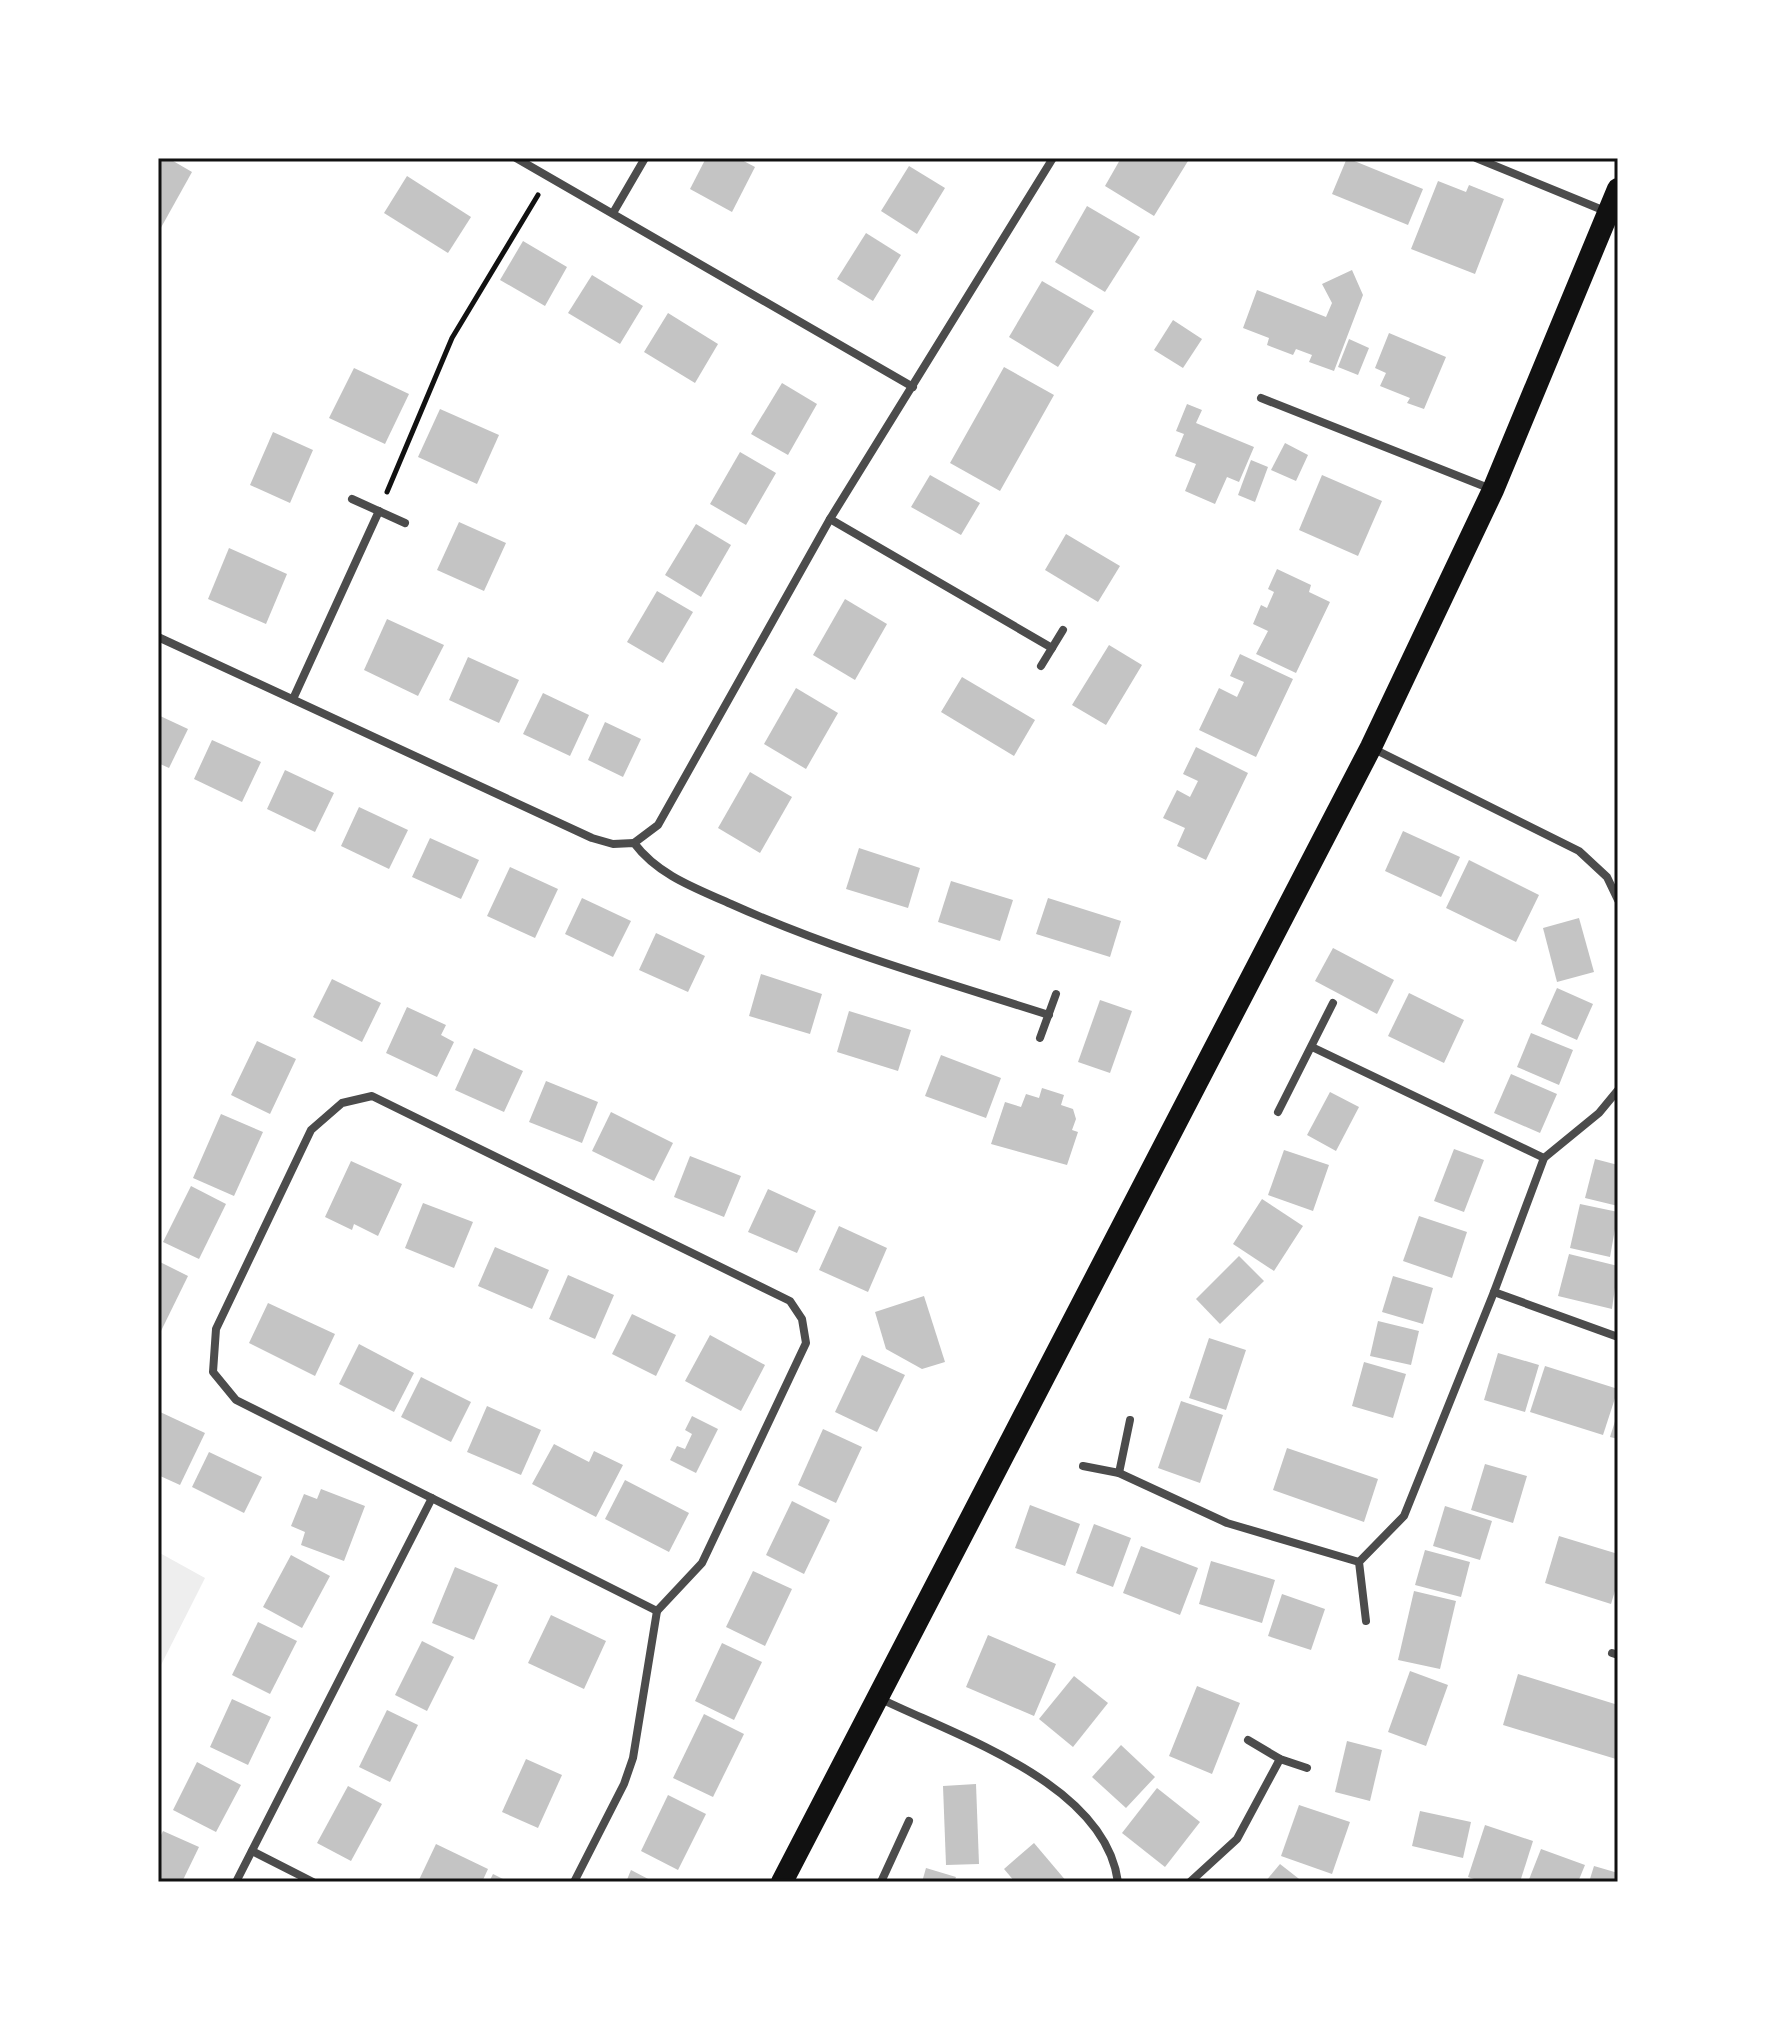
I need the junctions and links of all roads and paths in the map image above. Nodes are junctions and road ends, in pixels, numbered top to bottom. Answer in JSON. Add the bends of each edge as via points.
{"nodes":[{"id":1,"x":516,"y":158,"type":"edge"},
{"id":2,"x":645,"y":158,"type":"edge"},
{"id":3,"x":1053,"y":158,"type":"edge"},
{"id":4,"x":1476,"y":158,"type":"edge"},
{"id":5,"x":549,"y":178,"type":"junction"},
{"id":6,"x":1618,"y":189,"type":"edge"},
{"id":7,"x":1609,"y":212,"type":"junction"},
{"id":8,"x":613,"y":213,"type":"junction"},
{"id":9,"x":913,"y":387,"type":"junction"},
{"id":10,"x":1261,"y":398,"type":"dead end"},
{"id":11,"x":1493,"y":490,"type":"junction"},
{"id":12,"x":352,"y":499,"type":"dead end"},
{"id":13,"x":379,"y":511,"type":"junction"},
{"id":14,"x":830,"y":519,"type":"junction"},
{"id":15,"x":405,"y":523,"type":"dead end"},
{"id":16,"x":1063,"y":630,"type":"dead end"},
{"id":17,"x":158,"y":637,"type":"edge"},
{"id":18,"x":1052,"y":648,"type":"junction"},
{"id":19,"x":1041,"y":666,"type":"dead end"},
{"id":20,"x":293,"y":699,"type":"junction"},
{"id":21,"x":1371,"y":747,"type":"junction"},
{"id":22,"x":634,"y":843,"type":"junction"},
{"id":23,"x":1618,"y":900,"type":"edge"},
{"id":24,"x":1056,"y":994,"type":"dead end"},
{"id":25,"x":1333,"y":1003,"type":"dead end"},
{"id":26,"x":1049,"y":1015,"type":"junction"},
{"id":27,"x":1040,"y":1038,"type":"dead end"},
{"id":28,"x":1312,"y":1047,"type":"junction"},
{"id":29,"x":1618,"y":1090,"type":"edge"},
{"id":30,"x":1278,"y":1112,"type":"dead end"},
{"id":31,"x":1544,"y":1158,"type":"junction"},
{"id":32,"x":1494,"y":1292,"type":"junction"},
{"id":33,"x":1618,"y":1337,"type":"edge"},
{"id":34,"x":1130,"y":1420,"type":"dead end"},
{"id":35,"x":1083,"y":1466,"type":"dead end"},
{"id":36,"x":1119,"y":1473,"type":"junction"},
{"id":37,"x":432,"y":1498,"type":"junction"},
{"id":38,"x":1359,"y":1562,"type":"junction"},
{"id":39,"x":657,"y":1611,"type":"junction"},
{"id":40,"x":1366,"y":1621,"type":"dead end"},
{"id":41,"x":877,"y":1697,"type":"junction"},
{"id":42,"x":1248,"y":1740,"type":"dead end"},
{"id":43,"x":1280,"y":1759,"type":"junction"},
{"id":44,"x":1307,"y":1768,"type":"dead end"},
{"id":45,"x":909,"y":1821,"type":"dead end"},
{"id":46,"x":252,"y":1851,"type":"junction"},
{"id":47,"x":236,"y":1882,"type":"edge"},
{"id":48,"x":313,"y":1882,"type":"edge"},
{"id":49,"x":574,"y":1882,"type":"edge"},
{"id":50,"x":782,"y":1882,"type":"edge"},
{"id":51,"x":881,"y":1882,"type":"edge"},
{"id":52,"x":1118,"y":1882,"type":"edge"},
{"id":53,"x":1190,"y":1882,"type":"edge"}],
"edges":[{"from":1,"to":5,"type":"street"},
{"from":2,"to":8,"type":"street"},
{"from":3,"to":9,"type":"street"},
{"from":4,"to":7,"type":"street"},
{"from":5,"to":8,"type":"street"},
{"from":5,"to":13,"type":"path","via":[[452,338]]},
{"from":6,"to":7,"type":"highway"},
{"from":7,"to":11,"type":"highway"},
{"from":8,"to":9,"type":"street"},
{"from":9,"to":14,"type":"street"},
{"from":10,"to":11,"type":"street"},
{"from":11,"to":21,"type":"highway"},
{"from":12,"to":13,"type":"street"},
{"from":13,"to":15,"type":"street"},
{"from":13,"to":20,"type":"street"},
{"from":14,"to":18,"type":"street"},
{"from":14,"to":22,"type":"street","via":[[658,825]]},
{"from":16,"to":18,"type":"street"},
{"from":17,"to":20,"type":"street"},
{"from":18,"to":19,"type":"street"},
{"from":20,"to":22,"type":"street","via":[[592,838]]},
{"from":21,"to":23,"type":"street","via":[[1579,851],[1607,877]]},
{"from":21,"to":41,"type":"highway"},
{"from":22,"to":26,"type":"street","via":[[664,872],[816,941]]},
{"from":24,"to":26,"type":"street"},
{"from":25,"to":28,"type":"street"},
{"from":26,"to":27,"type":"street"},
{"from":28,"to":30,"type":"street"},
{"from":28,"to":31,"type":"street"},
{"from":29,"to":31,"type":"street","via":[[1599,1113]]},
{"from":31,"to":32,"type":"street"},
{"from":32,"to":33,"type":"street"},
{"from":32,"to":38,"type":"street","via":[[1404,1516]]},
{"from":34,"to":36,"type":"street"},
{"from":35,"to":36,"type":"street"},
{"from":36,"to":38,"type":"street","via":[[1227,1523]]},
{"from":37,"to":39,"type":"street"},
{"from":37,"to":39,"type":"street","via":[[236,1400],[213,1372],[216,1329],[311,1130],[342,1103],[372,1096],[790,1301],[802,1319],[806,1343],[702,1563]]},
{"from":37,"to":46,"type":"street"},
{"from":38,"to":40,"type":"street"},
{"from":39,"to":49,"type":"street","via":[[633,1758]]},
{"from":41,"to":50,"type":"highway"},
{"from":41,"to":52,"type":"street","via":[[1064,1794],[1086,1814],[1103,1841]]},
{"from":42,"to":43,"type":"street"},
{"from":43,"to":44,"type":"street"},
{"from":43,"to":53,"type":"street","via":[[1237,1839]]},
{"from":45,"to":51,"type":"street"},
{"from":46,"to":47,"type":"street"},
{"from":46,"to":48,"type":"street"}]}
